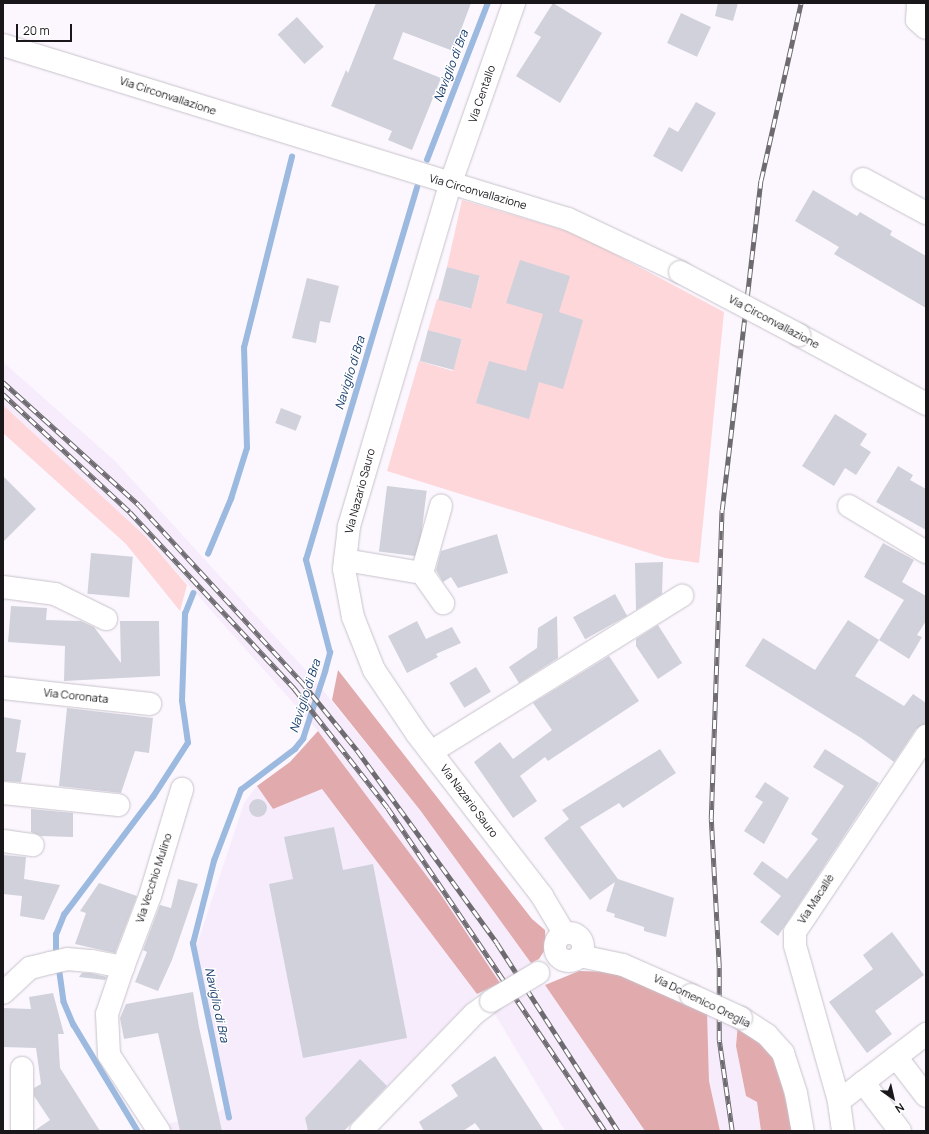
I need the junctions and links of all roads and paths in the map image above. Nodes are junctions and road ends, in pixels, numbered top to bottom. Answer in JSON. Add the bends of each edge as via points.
{"nodes":[{"id":1,"x":514,"y":3,"type":"edge"},
{"id":2,"x":918,"y":3,"type":"edge"},
{"id":3,"x":926,"y":28,"type":"edge"},
{"id":4,"x":3,"y":45,"type":"edge"},
{"id":5,"x":863,"y":179,"type":"dead end"},
{"id":6,"x":450,"y":185,"type":"junction"},
{"id":7,"x":926,"y":213,"type":"edge"},
{"id":8,"x":926,"y":404,"type":"edge"},
{"id":9,"x":441,"y":506,"type":"dead end"},
{"id":10,"x":849,"y":506,"type":"dead end"},
{"id":11,"x":926,"y":552,"type":"edge"},
{"id":12,"x":345,"y":560,"type":"junction"},
{"id":13,"x":422,"y":573,"type":"junction"},
{"id":14,"x":3,"y":587,"type":"edge"},
{"id":15,"x":682,"y":596,"type":"dead end"},
{"id":16,"x":443,"y":603,"type":"dead end"},
{"id":17,"x":106,"y":619,"type":"dead end"},
{"id":18,"x":3,"y":688,"type":"edge"},
{"id":19,"x":150,"y":704,"type":"dead end"},
{"id":20,"x":926,"y":736,"type":"edge"},
{"id":21,"x":431,"y":752,"type":"junction"},
{"id":22,"x":182,"y":789,"type":"dead end"},
{"id":23,"x":3,"y":793,"type":"edge"},
{"id":24,"x":118,"y":805,"type":"dead end"},
{"id":25,"x":3,"y":841,"type":"edge"},
{"id":26,"x":33,"y":845,"type":"dead end"},
{"id":27,"x":570,"y":957,"type":"junction"},
{"id":28,"x":123,"y":967,"type":"junction"},
{"id":29,"x":3,"y":993,"type":"edge"},
{"id":30,"x":926,"y":1034,"type":"edge"},
{"id":31,"x":896,"y":1057,"type":"junction"},
{"id":32,"x":22,"y":1068,"type":"dead end"},
{"id":33,"x":863,"y":1082,"type":"junction"},
{"id":34,"x":926,"y":1096,"type":"edge"},
{"id":35,"x":839,"y":1102,"type":"junction"},
{"id":36,"x":22,"y":1131,"type":"edge"},
{"id":37,"x":159,"y":1131,"type":"edge"},
{"id":38,"x":361,"y":1131,"type":"edge"},
{"id":39,"x":803,"y":1131,"type":"edge"},
{"id":40,"x":843,"y":1131,"type":"edge"},
{"id":41,"x":900,"y":1131,"type":"edge"}],
"edges":[{"from":1,"to":6,"type":"street","name":"Via Centallo"},
{"from":2,"to":3,"type":"street","via":[[917,20]]},
{"from":4,"to":6,"type":"street","name":"Via Circonvallazione"},
{"from":5,"to":7,"type":"street"},
{"from":6,"to":8,"type":"street","name":"Via Circonvallazione","bridge":true,"via":[[568,220],[680,272]]},
{"from":6,"to":12,"type":"street","name":"Via Nazario Sauro","via":[[349,527]]},
{"from":9,"to":13,"type":"street"},
{"from":10,"to":11,"type":"street"},
{"from":12,"to":13,"type":"street"},
{"from":12,"to":21,"type":"street","name":"Via Nazario Sauro","via":[[354,617],[374,670]]},
{"from":13,"to":16,"type":"street"},
{"from":14,"to":17,"type":"street","via":[[55,594]]},
{"from":15,"to":21,"type":"street"},
{"from":18,"to":19,"type":"street","name":"Via Coronata"},
{"from":20,"to":35,"type":"street","name":"Via Macallè","via":[[795,932],[795,945]]},
{"from":21,"to":27,"type":"street","name":"Via Nazario Sauro","via":[[542,896],[564,933],[573,933],[581,938],[584,948]]},
{"from":22,"to":28,"type":"street","name":"Via Vecchio Mulino","via":[[150,896]]},
{"from":23,"to":24,"type":"street"},
{"from":25,"to":26,"type":"street"},
{"from":27,"to":38,"type":"street","bridge":true,"via":[[538,973],[474,1014]]},
{"from":27,"to":39,"type":"street","name":"Via Domenico Oreglia","bridge":true,"via":[[623,965],[741,1018],[768,1035],[783,1053],[796,1093]]},
{"from":28,"to":29,"type":"street","via":[[59,961],[30,968]]},
{"from":28,"to":37,"type":"street","name":"Via Vecchio Mulino","via":[[106,1014],[109,1055]]},
{"from":30,"to":31,"type":"street"},
{"from":31,"to":33,"type":"street"},
{"from":31,"to":34,"type":"street"},
{"from":32,"to":36,"type":"street"},
{"from":33,"to":35,"type":"street"},
{"from":33,"to":41,"type":"street"},
{"from":35,"to":40,"type":"street","name":"Via Macallè"}]}
